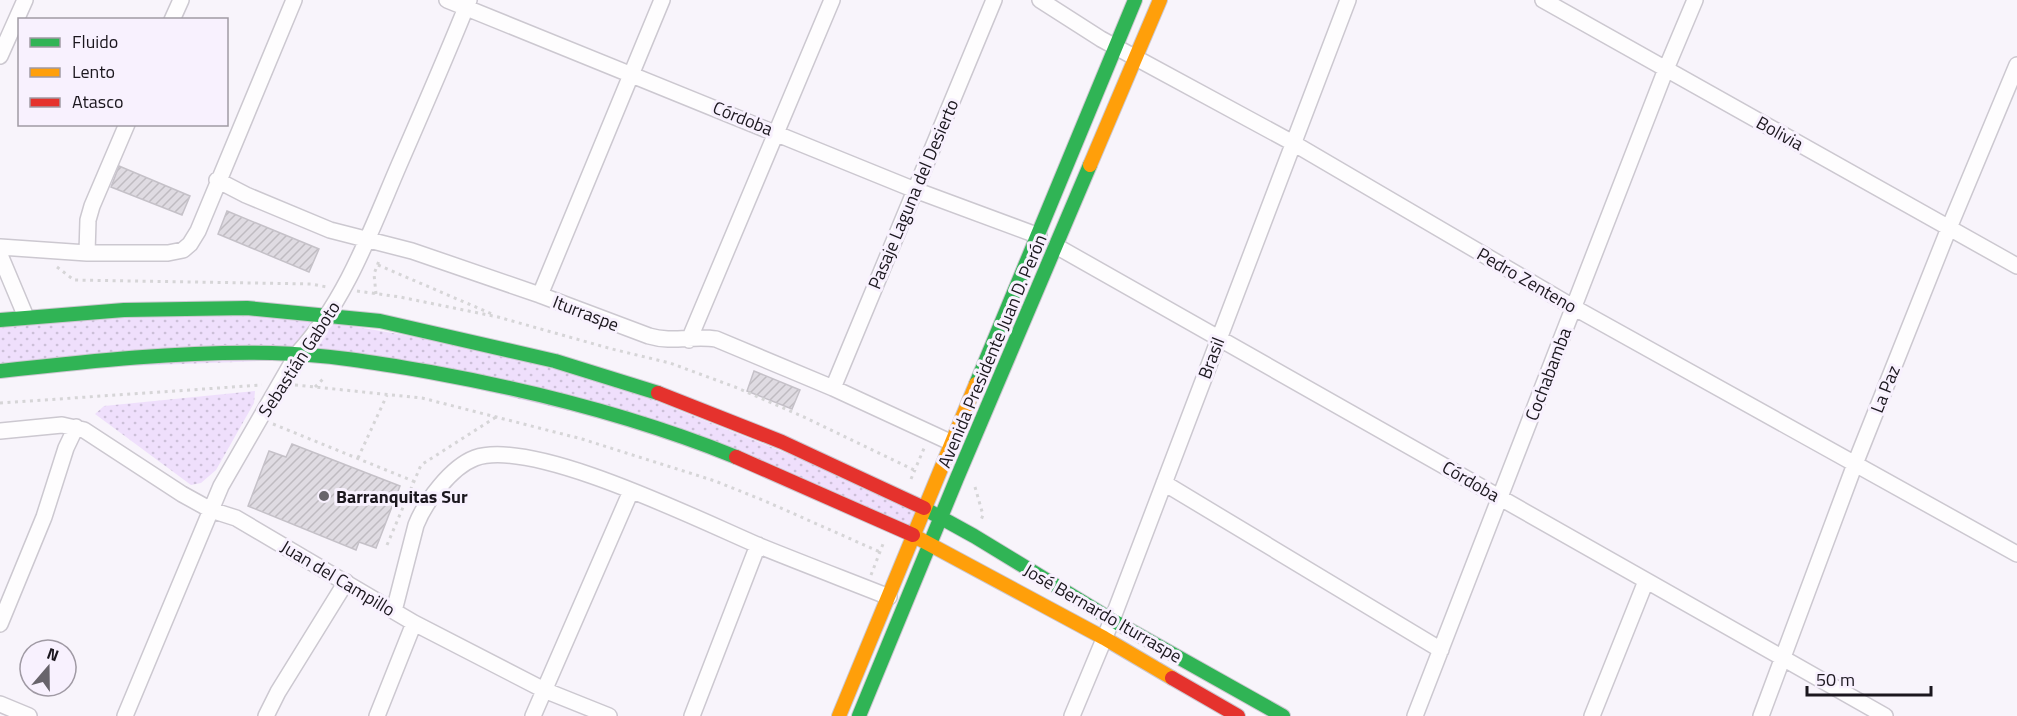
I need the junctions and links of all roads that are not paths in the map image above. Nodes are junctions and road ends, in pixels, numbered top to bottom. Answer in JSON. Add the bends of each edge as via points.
{"nodes":[{"id":1,"x":25,"y":0,"type":"edge"},
{"id":2,"x":181,"y":0,"type":"edge"},
{"id":3,"x":294,"y":0,"type":"edge"},
{"id":4,"x":447,"y":0,"type":"edge"},
{"id":5,"x":662,"y":0,"type":"edge"},
{"id":6,"x":832,"y":0,"type":"edge"},
{"id":7,"x":994,"y":0,"type":"edge"},
{"id":8,"x":1041,"y":0,"type":"edge"},
{"id":9,"x":1135,"y":0,"type":"edge"},
{"id":10,"x":1160,"y":0,"type":"edge"},
{"id":11,"x":1348,"y":0,"type":"edge"},
{"id":12,"x":1543,"y":0,"type":"edge"},
{"id":13,"x":1695,"y":0,"type":"edge"},
{"id":14,"x":468,"y":4,"type":"edge"},
{"id":15,"x":173,"y":18,"type":"edge"},
{"id":16,"x":1116,"y":46,"type":"junction"},
{"id":17,"x":0,"y":56,"type":"edge"},
{"id":18,"x":1136,"y":57,"type":"junction"},
{"id":19,"x":2017,"y":65,"type":"edge"},
{"id":20,"x":1666,"y":69,"type":"junction"},
{"id":21,"x":631,"y":73,"type":"junction"},
{"id":22,"x":126,"y":126,"type":"edge"},
{"id":23,"x":776,"y":132,"type":"junction"},
{"id":24,"x":1293,"y":143,"type":"junction"},
{"id":25,"x":217,"y":180,"type":"junction"},
{"id":26,"x":915,"y":190,"type":"junction"},
{"id":27,"x":1949,"y":228,"type":"junction"},
{"id":28,"x":1039,"y":236,"type":"junction"},
{"id":29,"x":368,"y":239,"type":"junction"},
{"id":30,"x":1056,"y":246,"type":"junction"},
{"id":31,"x":0,"y":247,"type":"edge"},
{"id":32,"x":87,"y":253,"type":"junction"},
{"id":33,"x":0,"y":255,"type":"edge"},
{"id":34,"x":2017,"y":266,"type":"edge"},
{"id":35,"x":540,"y":295,"type":"junction"},
{"id":36,"x":1573,"y":307,"type":"junction"},
{"id":37,"x":327,"y":314,"type":"junction"},
{"id":38,"x":26,"y":317,"type":"junction"},
{"id":39,"x":0,"y":320,"type":"edge"},
{"id":40,"x":1218,"y":338,"type":"junction"},
{"id":41,"x":689,"y":340,"type":"junction"},
{"id":42,"x":297,"y":354,"type":"junction"},
{"id":43,"x":0,"y":371,"type":"edge"},
{"id":44,"x":832,"y":388,"type":"junction"},
{"id":45,"x":76,"y":427,"type":"junction"},
{"id":46,"x":0,"y":431,"type":"edge"},
{"id":47,"x":952,"y":443,"type":"junction"},
{"id":48,"x":1855,"y":464,"type":"junction"},
{"id":49,"x":1164,"y":483,"type":"junction"},
{"id":50,"x":631,"y":491,"type":"junction"},
{"id":51,"x":1500,"y":498,"type":"junction"},
{"id":52,"x":924,"y":508,"type":"junction"},
{"id":53,"x":211,"y":510,"type":"junction"},
{"id":54,"x":941,"y":518,"type":"junction"},
{"id":55,"x":913,"y":535,"type":"junction"},
{"id":56,"x":930,"y":544,"type":"junction"},
{"id":57,"x":759,"y":545,"type":"junction"},
{"id":58,"x":2017,"y":554,"type":"edge"},
{"id":59,"x":1646,"y":581,"type":"junction"},
{"id":60,"x":346,"y":582,"type":"junction"},
{"id":61,"x":889,"y":597,"type":"junction"},
{"id":62,"x":394,"y":611,"type":"junction"},
{"id":63,"x":1112,"y":620,"type":"junction"},
{"id":64,"x":0,"y":624,"type":"edge"},
{"id":65,"x":414,"y":624,"type":"junction"},
{"id":66,"x":1104,"y":638,"type":"junction"},
{"id":67,"x":1441,"y":650,"type":"junction"},
{"id":68,"x":1783,"y":658,"type":"junction"},
{"id":69,"x":544,"y":690,"type":"junction"},
{"id":70,"x":0,"y":704,"type":"edge"},
{"id":71,"x":29,"y":716,"type":"edge"},
{"id":72,"x":125,"y":716,"type":"edge"},
{"id":73,"x":266,"y":716,"type":"edge"},
{"id":74,"x":377,"y":716,"type":"edge"},
{"id":75,"x":533,"y":716,"type":"edge"},
{"id":76,"x":609,"y":716,"type":"edge"},
{"id":77,"x":692,"y":716,"type":"edge"},
{"id":78,"x":839,"y":716,"type":"edge"},
{"id":79,"x":859,"y":716,"type":"edge"},
{"id":80,"x":1072,"y":716,"type":"edge"},
{"id":81,"x":1238,"y":716,"type":"edge"},
{"id":82,"x":1282,"y":716,"type":"edge"},
{"id":83,"x":1415,"y":716,"type":"edge"},
{"id":84,"x":1592,"y":716,"type":"edge"},
{"id":85,"x":1761,"y":716,"type":"edge"},
{"id":86,"x":1885,"y":716,"type":"edge"}],
"edges":[{"from":1,"to":17,"type":"street"},
{"from":2,"to":15,"type":"street"},
{"from":3,"to":25,"type":"street"},
{"from":4,"to":14,"type":"street","name":"Córdoba"},
{"from":5,"to":21,"type":"street"},
{"from":6,"to":23,"type":"street"},
{"from":7,"to":26,"type":"street","name":"Pasaje Laguna del Desierto"},
{"from":8,"to":16,"type":"street","name":"Pedro Zenteno"},
{"from":9,"to":16,"type":"main road","name":"Avenida Presidente Juan D. Perón"},
{"from":10,"to":18,"type":"main road","name":"Avenida Presidente Juan D. Perón"},
{"from":11,"to":24,"type":"street","name":"Brasil"},
{"from":12,"to":20,"type":"street","name":"Bolivia"},
{"from":13,"to":20,"type":"street","name":"Cochabamba"},
{"from":14,"to":21,"type":"street","name":"Córdoba"},
{"from":14,"to":29,"type":"street","name":"Sebastián Gaboto"},
{"from":16,"to":18,"type":"street","name":"Pedro Zenteno"},
{"from":16,"to":28,"type":"main road","name":"Avenida Presidente Juan D. Perón"},
{"from":18,"to":24,"type":"street","name":"Pedro Zenteno"},
{"from":18,"to":30,"type":"main road","name":"Avenida Presidente Juan D. Perón"},
{"from":19,"to":27,"type":"street","name":"La Paz"},
{"from":20,"to":27,"type":"street","name":"Bolivia"},
{"from":20,"to":36,"type":"street","name":"Cochabamba"},
{"from":21,"to":23,"type":"street","name":"Córdoba"},
{"from":21,"to":35,"type":"street"},
{"from":22,"to":32,"type":"street","via":[[92,206]]},
{"from":23,"to":26,"type":"street","name":"Córdoba"},
{"from":23,"to":41,"type":"street"},
{"from":24,"to":36,"type":"street","name":"Pedro Zenteno"},
{"from":24,"to":40,"type":"street","name":"Brasil"},
{"from":25,"to":29,"type":"street","name":"Iturraspe","via":[[330,230]]},
{"from":25,"to":32,"type":"street","via":[[198,231],[183,250]]},
{"from":26,"to":28,"type":"street","name":"Córdoba"},
{"from":26,"to":44,"type":"street","name":"Pasaje Laguna del Desierto"},
{"from":27,"to":34,"type":"street","name":"Bolivia"},
{"from":27,"to":48,"type":"street","name":"La Paz"},
{"from":28,"to":47,"type":"main road","name":"Avenida Presidente Juan D. Perón"},
{"from":29,"to":35,"type":"street","name":"Iturraspe"},
{"from":29,"to":37,"type":"street","name":"Sebastián Gaboto"},
{"from":30,"to":40,"type":"street","name":"Córdoba"},
{"from":30,"to":54,"type":"main road","name":"Avenida Presidente Juan D. Perón"},
{"from":31,"to":32,"type":"street"},
{"from":33,"to":38,"type":"street"},
{"from":35,"to":41,"type":"street","name":"Iturraspe","via":[[661,340]]},
{"from":36,"to":48,"type":"street","name":"Pedro Zenteno"},
{"from":36,"to":51,"type":"street","name":"Cochabamba"},
{"from":37,"to":38,"type":"main road","name":"José Bernardo Iturraspe","via":[[188,308]]},
{"from":37,"to":42,"type":"street","name":"Sebastián Gaboto"},
{"from":37,"to":52,"type":"main road","name":"José Bernardo Iturraspe","via":[[474,341],[640,386],[782,442]]},
{"from":38,"to":39,"type":"main road","name":"José Bernardo Iturraspe"},
{"from":40,"to":49,"type":"street","name":"Brasil"},
{"from":40,"to":51,"type":"street","name":"Córdoba"},
{"from":41,"to":44,"type":"street","name":"Iturraspe","via":[[716,339]]},
{"from":42,"to":43,"type":"main road","name":"José Bernardo Iturraspe","via":[[205,352]]},
{"from":42,"to":53,"type":"street","name":"Sebastián Gaboto"},
{"from":42,"to":55,"type":"main road","name":"José Bernardo Iturraspe","via":[[482,381],[620,416],[694,440]]},
{"from":44,"to":47,"type":"street","name":"Iturraspe"},
{"from":45,"to":46,"type":"street"},
{"from":45,"to":53,"type":"street","name":"Juan del Campillo"},
{"from":45,"to":64,"type":"street"},
{"from":47,"to":52,"type":"main road","name":"Avenida Presidente Juan D. Perón"},
{"from":48,"to":58,"type":"street","name":"Pedro Zenteno"},
{"from":48,"to":68,"type":"street","name":"La Paz"},
{"from":49,"to":63,"type":"street","name":"Brasil"},
{"from":49,"to":67,"type":"street"},
{"from":50,"to":57,"type":"street"},
{"from":50,"to":62,"type":"street","via":[[574,469],[511,456],[476,458],[458,470],[421,511]]},
{"from":50,"to":69,"type":"street"},
{"from":51,"to":59,"type":"street","name":"Córdoba"},
{"from":51,"to":67,"type":"street","name":"Cochabamba"},
{"from":52,"to":54,"type":"main road","name":"José Bernardo Iturraspe"},
{"from":52,"to":55,"type":"main road","name":"Avenida Presidente Juan D. Perón"},
{"from":53,"to":60,"type":"street","name":"Juan del Campillo","via":[[236,518]]},
{"from":53,"to":72,"type":"street","name":"Sebastián Gaboto"},
{"from":54,"to":56,"type":"main road","name":"Avenida Presidente Juan D. Perón"},
{"from":54,"to":63,"type":"main road","name":"José Bernardo Iturraspe"},
{"from":55,"to":56,"type":"main road","name":"José Bernardo Iturraspe"},
{"from":55,"to":61,"type":"main road","name":"Avenida Presidente Juan D. Perón"},
{"from":56,"to":66,"type":"main road","name":"José Bernardo Iturraspe"},
{"from":56,"to":79,"type":"main road","name":"Avenida Presidente Juan D. Perón"},
{"from":57,"to":61,"type":"street"},
{"from":57,"to":77,"type":"street"},
{"from":59,"to":68,"type":"street","name":"Córdoba"},
{"from":59,"to":84,"type":"street"},
{"from":60,"to":62,"type":"street","name":"Juan del Campillo"},
{"from":60,"to":73,"type":"street"},
{"from":61,"to":78,"type":"main road","name":"Avenida Presidente Juan D. Perón"},
{"from":62,"to":65,"type":"street","name":"Juan del Campillo"},
{"from":63,"to":66,"type":"street","name":"Brasil"},
{"from":63,"to":82,"type":"main road","name":"José Bernardo Iturraspe"},
{"from":65,"to":69,"type":"street","name":"Juan del Campillo"},
{"from":65,"to":74,"type":"street"},
{"from":66,"to":80,"type":"street","name":"Brasil"},
{"from":66,"to":81,"type":"main road","name":"José Bernardo Iturraspe"},
{"from":67,"to":83,"type":"street","name":"Cochabamba"},
{"from":68,"to":85,"type":"street","name":"La Paz"},
{"from":68,"to":86,"type":"street","name":"Córdoba"},
{"from":69,"to":75,"type":"street"},
{"from":69,"to":76,"type":"street","name":"Juan del Campillo"},
{"from":70,"to":71,"type":"street"}]}
